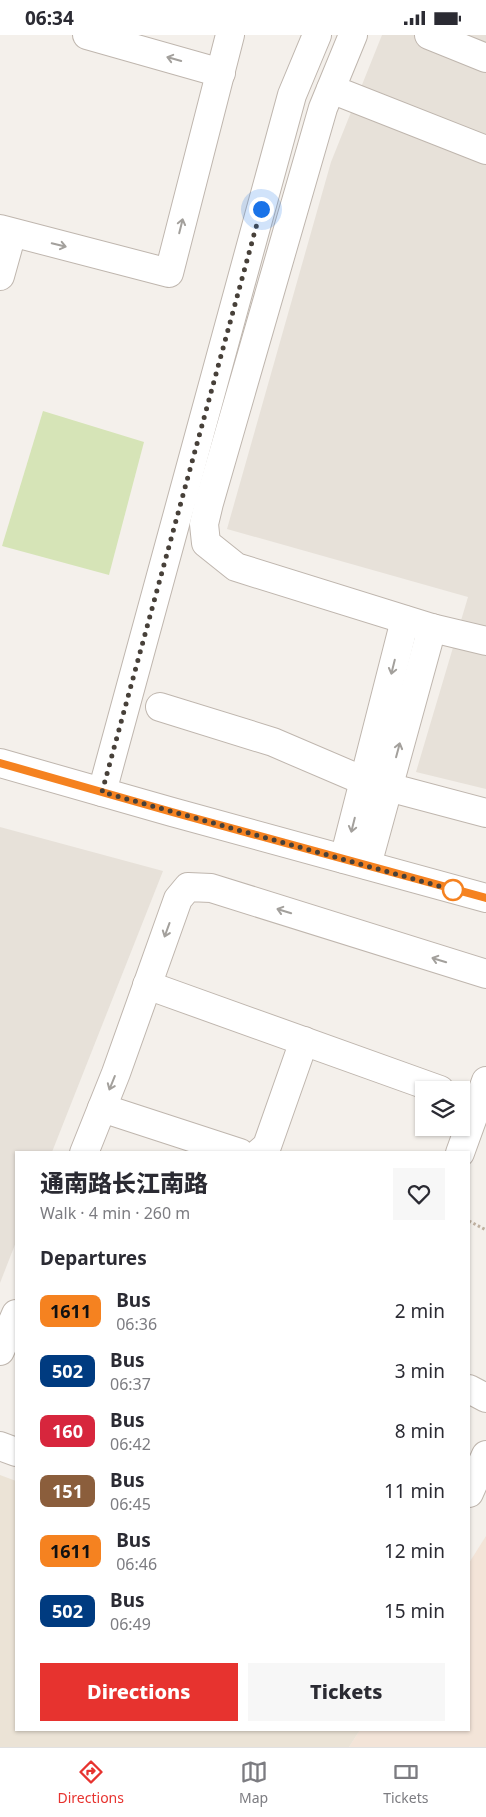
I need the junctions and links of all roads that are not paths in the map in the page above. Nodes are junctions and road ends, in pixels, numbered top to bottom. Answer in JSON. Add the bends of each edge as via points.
{"nodes":[{"id":1,"x":87,"y":35,"type":"edge"},
{"id":2,"x":230,"y":35,"type":"edge"},
{"id":3,"x":317,"y":35,"type":"edge"},
{"id":4,"x":353,"y":35,"type":"edge"},
{"id":5,"x":429,"y":35,"type":"edge"},
{"id":6,"x":486,"y":58,"type":"edge"},
{"id":7,"x":221,"y":73,"type":"junction"},
{"id":8,"x":331,"y":89,"type":"junction"},
{"id":9,"x":486,"y":150,"type":"edge"},
{"id":10,"x":6,"y":231,"type":"edge"},
{"id":11,"x":0,"y":276,"type":"edge"},
{"id":12,"x":405,"y":620,"type":"junction"},
{"id":13,"x":432,"y":628,"type":"junction"},
{"id":14,"x":486,"y":641,"type":"edge"},
{"id":15,"x":160,"y":707,"type":"dead end"},
{"id":16,"x":0,"y":763,"type":"edge"},
{"id":17,"x":376,"y":784,"type":"junction"},
{"id":18,"x":102,"y":792,"type":"junction"},
{"id":19,"x":486,"y":813,"type":"edge"},
{"id":20,"x":355,"y":862,"type":"junction"},
{"id":21,"x":486,"y":898,"type":"edge"},
{"id":22,"x":486,"y":974,"type":"edge"},
{"id":23,"x":147,"y":985,"type":"junction"},
{"id":24,"x":304,"y":1041,"type":"junction"},
{"id":25,"x":415,"y":1081,"type":"edge"},
{"id":26,"x":478,"y":1098,"type":"edge"},
{"id":27,"x":102,"y":1108,"type":"junction"},
{"id":28,"x":85,"y":1151,"type":"edge"},
{"id":29,"x":234,"y":1151,"type":"edge"},
{"id":30,"x":261,"y":1151,"type":"edge"},
{"id":31,"x":461,"y":1151,"type":"edge"},
{"id":32,"x":15,"y":1318,"type":"edge"},
{"id":33,"x":7,"y":1346,"type":"edge"},
{"id":34,"x":470,"y":1390,"type":"edge"},
{"id":35,"x":486,"y":1398,"type":"edge"},
{"id":36,"x":0,"y":1446,"type":"edge"},
{"id":37,"x":15,"y":1452,"type":"edge"},
{"id":38,"x":486,"y":1455,"type":"edge"},
{"id":39,"x":470,"y":1491,"type":"edge"}],
"edges":[{"from":7,"to":1,"type":"street","one_way":true},
{"from":2,"to":7,"type":"street"},
{"from":3,"to":18,"type":"street","via":[[292,95]]},
{"from":4,"to":8,"type":"street"},
{"from":5,"to":6,"type":"street"},
{"from":10,"to":7,"type":"street","one_way":true,"via":[[169,273]]},
{"from":8,"to":9,"type":"street"},
{"from":8,"to":12,"type":"street","via":[[209,503],[204,524],[206,543],[236,567]]},
{"from":10,"to":11,"type":"street"},
{"from":12,"to":13,"type":"street"},
{"from":12,"to":17,"type":"street","one_way":true},
{"from":13,"to":14,"type":"street"},
{"from":17,"to":13,"type":"street","one_way":true},
{"from":15,"to":17,"type":"street","via":[[273,742]]},
{"from":16,"to":18,"type":"street"},
{"from":17,"to":19,"type":"street"},
{"from":17,"to":20,"type":"street"},
{"from":18,"to":20,"type":"street"},
{"from":20,"to":21,"type":"street"},
{"from":22,"to":23,"type":"street","one_way":true,"via":[[212,888],[188,887],[178,899]]},
{"from":23,"to":24,"type":"street"},
{"from":23,"to":27,"type":"street","one_way":true},
{"from":24,"to":25,"type":"street"},
{"from":24,"to":30,"type":"street","via":[[267,1145]]},
{"from":26,"to":31,"type":"street"},
{"from":27,"to":28,"type":"street"},
{"from":27,"to":29,"type":"street"},
{"from":32,"to":33,"type":"street"},
{"from":34,"to":35,"type":"street"},
{"from":36,"to":37,"type":"street"},
{"from":38,"to":39,"type":"street"}]}
